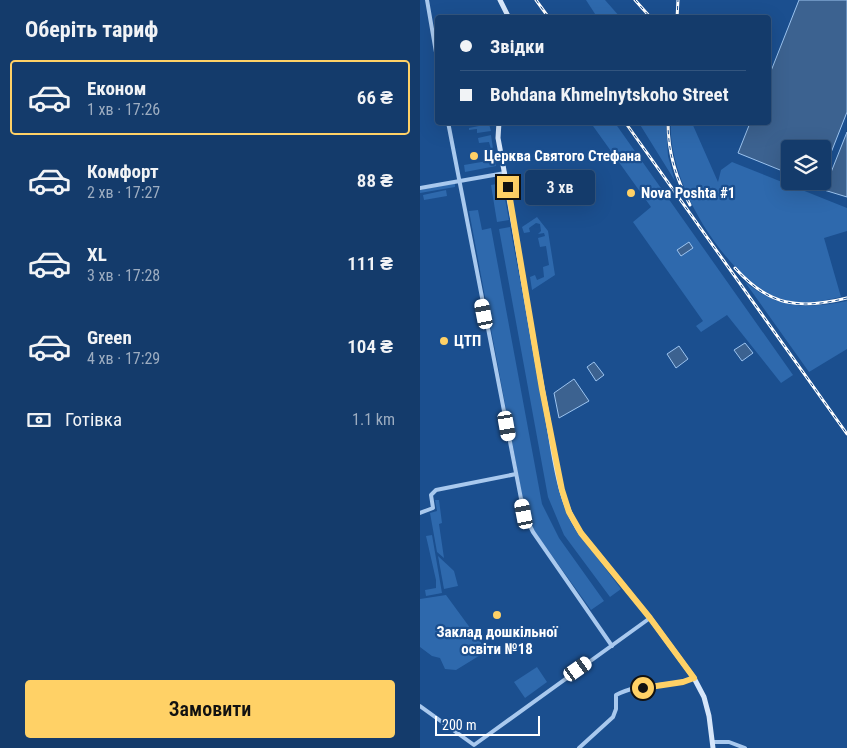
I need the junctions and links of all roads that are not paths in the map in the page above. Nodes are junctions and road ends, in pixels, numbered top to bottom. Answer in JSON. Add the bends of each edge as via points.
{"nodes":[{"id":1,"x":427,"y":0,"type":"edge"},
{"id":2,"x":500,"y":0,"type":"edge"},
{"id":3,"x":508,"y":15,"type":"edge"},
{"id":4,"x":435,"y":47,"type":"edge"},
{"id":5,"x":449,"y":125,"type":"edge"},
{"id":6,"x":498,"y":125,"type":"edge"},
{"id":7,"x":505,"y":173,"type":"junction"},
{"id":8,"x":460,"y":181,"type":"junction"},
{"id":9,"x":420,"y":188,"type":"edge"},
{"id":10,"x":516,"y":474,"type":"junction"},
{"id":11,"x":420,"y":512,"type":"edge"},
{"id":12,"x":650,"y":618,"type":"junction"},
{"id":13,"x":612,"y":646,"type":"junction"},
{"id":14,"x":694,"y":678,"type":"junction"},
{"id":15,"x":420,"y":706,"type":"edge"},
{"id":16,"x":713,"y":745,"type":"edge"},
{"id":17,"x":472,"y":747,"type":"edge"},
{"id":18,"x":579,"y":748,"type":"edge"},
{"id":19,"x":745,"y":748,"type":"edge"}],
"edges":[{"from":1,"to":4,"type":"street"},
{"from":2,"to":3,"type":"street"},
{"from":5,"to":8,"type":"street"},
{"from":6,"to":7,"type":"street"},
{"from":7,"to":8,"type":"street"},
{"from":7,"to":12,"type":"street","via":[[542,389],[566,503],[581,533]]},
{"from":8,"to":9,"type":"street"},
{"from":8,"to":10,"type":"street"},
{"from":10,"to":11,"type":"street","via":[[436,490],[431,495],[432,508]]},
{"from":10,"to":13,"type":"street","via":[[527,523]]},
{"from":12,"to":13,"type":"street"},
{"from":12,"to":14,"type":"street"},
{"from":13,"to":17,"type":"street"},
{"from":14,"to":16,"type":"street","via":[[704,697]]},
{"from":14,"to":18,"type":"street","via":[[671,685],[625,690],[616,695],[613,717]]},
{"from":15,"to":17,"type":"street"},
{"from":16,"to":19,"type":"street","via":[[730,742]]}]}
